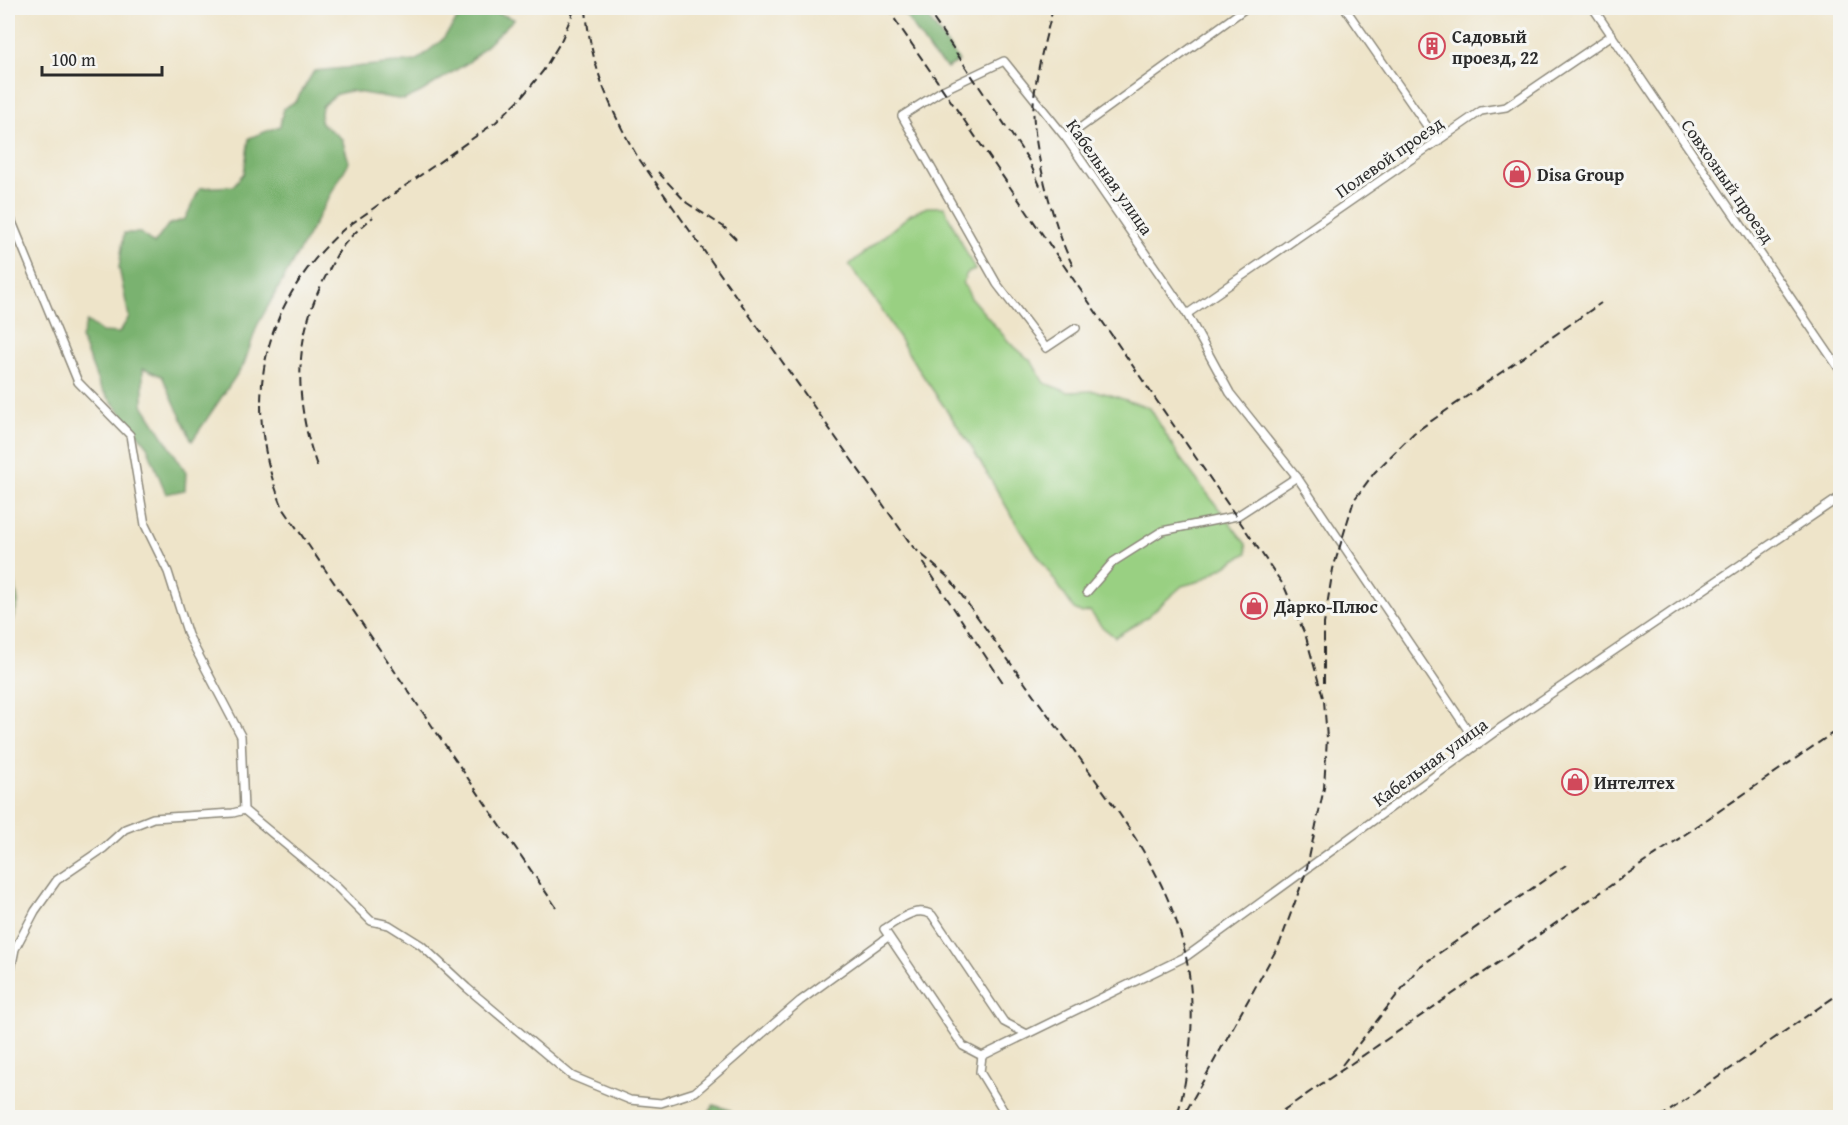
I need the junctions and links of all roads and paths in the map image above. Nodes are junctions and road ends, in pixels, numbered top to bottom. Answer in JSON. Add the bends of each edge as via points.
{"nodes":[{"id":1,"x":1246,"y":8,"type":"edge"},
{"id":2,"x":1345,"y":8,"type":"edge"},
{"id":3,"x":1593,"y":8,"type":"edge"},
{"id":4,"x":1612,"y":35,"type":"junction"},
{"id":5,"x":1066,"y":138,"type":"junction"},
{"id":6,"x":1438,"y":142,"type":"junction"},
{"id":7,"x":8,"y":212,"type":"edge"},
{"id":8,"x":1187,"y":314,"type":"junction"},
{"id":9,"x":1076,"y":328,"type":"dead end"},
{"id":10,"x":1840,"y":370,"type":"edge"},
{"id":11,"x":1297,"y":477,"type":"junction"},
{"id":12,"x":1840,"y":497,"type":"edge"},
{"id":13,"x":1087,"y":592,"type":"dead end"},
{"id":14,"x":1478,"y":745,"type":"junction"},
{"id":15,"x":244,"y":810,"type":"junction"},
{"id":16,"x":888,"y":937,"type":"junction"},
{"id":17,"x":8,"y":984,"type":"edge"},
{"id":18,"x":1027,"y":1034,"type":"junction"},
{"id":19,"x":982,"y":1056,"type":"junction"},
{"id":20,"x":1008,"y":1118,"type":"edge"}],
"edges":[{"from":1,"to":5,"type":"street"},
{"from":2,"to":6,"type":"street"},
{"from":3,"to":4,"type":"street","name":"Совхозный проезд"},
{"from":4,"to":6,"type":"street","name":"Полевой проезд","via":[[1506,107],[1481,111]]},
{"from":4,"to":10,"type":"street","name":"Совхозный проезд"},
{"from":5,"to":8,"type":"street","name":"Кабельная улица"},
{"from":5,"to":9,"type":"street","name":"Кабельная улица","via":[[1004,61],[943,90],[902,116],[997,284],[1046,348]]},
{"from":6,"to":8,"type":"street","name":"Полевой проезд"},
{"from":7,"to":15,"type":"street","via":[[78,382],[130,435],[145,525],[168,572],[189,635],[241,736]]},
{"from":8,"to":11,"type":"street","name":"Кабельная улица","via":[[1230,393]]},
{"from":11,"to":13,"type":"street","via":[[1237,516],[1162,531],[1113,562]]},
{"from":11,"to":14,"type":"street","name":"Кабельная улица"},
{"from":12,"to":14,"type":"street","name":"Кабельная улица"},
{"from":14,"to":18,"type":"street","name":"Кабельная улица","via":[[1187,956]]},
{"from":15,"to":16,"type":"street","via":[[337,887],[371,921],[390,925],[421,945],[572,1076],[630,1100],[661,1103],[695,1092],[800,1001]]},
{"from":15,"to":17,"type":"street","via":[[153,818],[125,829],[57,880],[15,949]]},
{"from":16,"to":18,"type":"street","via":[[884,929],[913,912],[929,913],[1004,1022]]},
{"from":16,"to":19,"type":"street","via":[[963,1046]]},
{"from":18,"to":19,"type":"street","name":"Кабельная улица"},
{"from":19,"to":20,"type":"street","via":[[980,1072]]}]}
